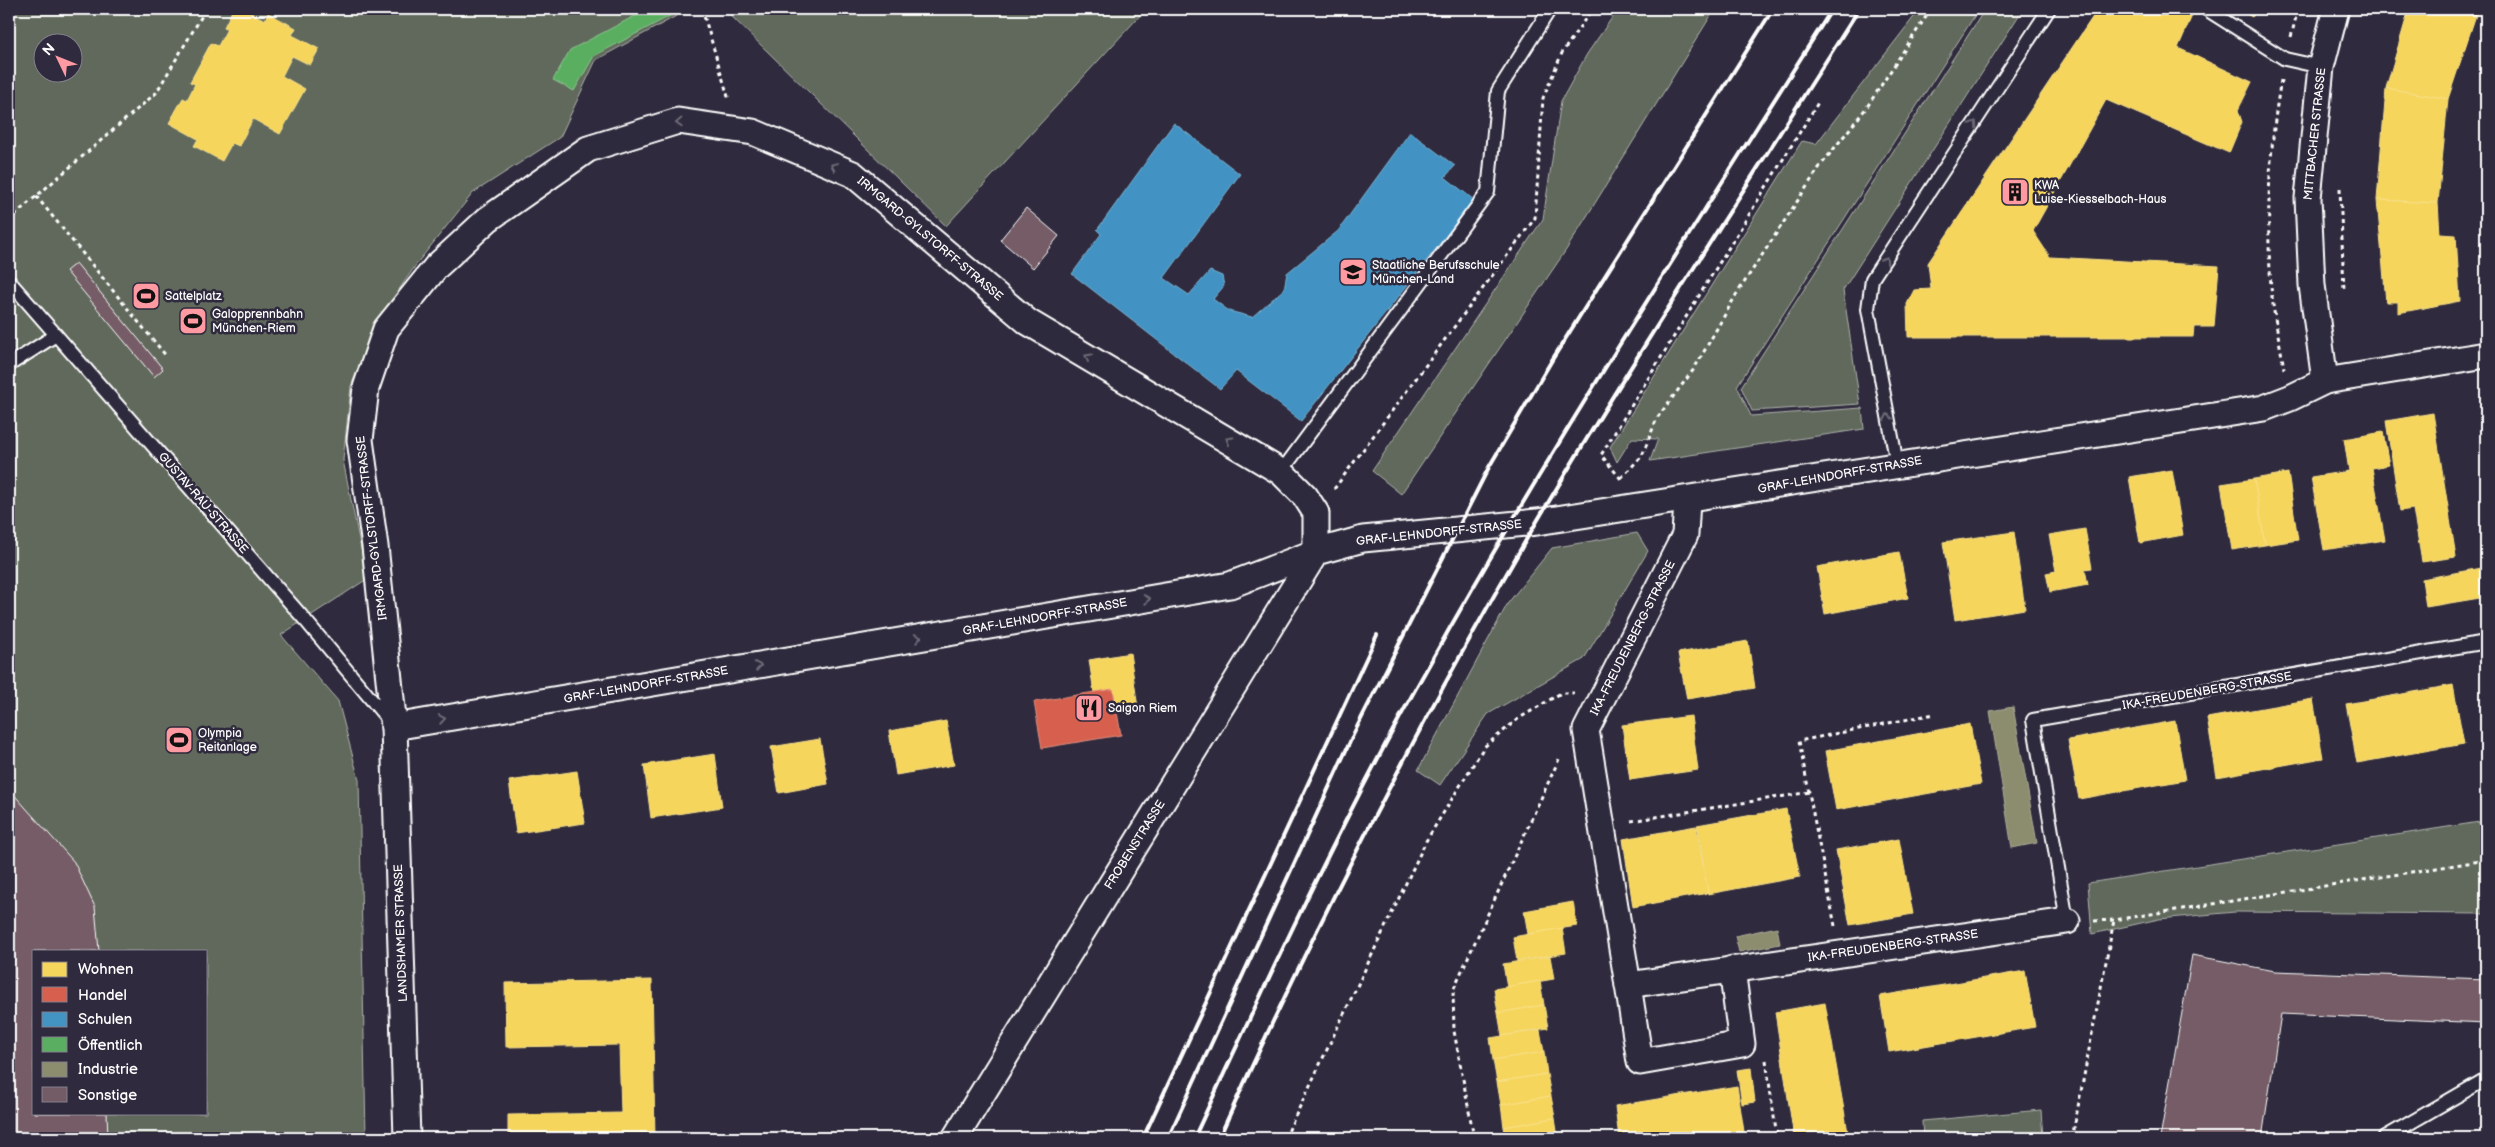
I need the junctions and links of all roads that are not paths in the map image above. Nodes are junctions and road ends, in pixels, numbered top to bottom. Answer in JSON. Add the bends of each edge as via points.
{"nodes":[{"id":1,"x":1550,"y":9,"type":"edge"},
{"id":2,"x":2049,"y":9,"type":"edge"},
{"id":3,"x":2206,"y":9,"type":"edge"},
{"id":4,"x":2336,"y":9,"type":"edge"},
{"id":5,"x":2321,"y":67,"type":"junction"},
{"id":6,"x":9,"y":281,"type":"edge"},
{"id":7,"x":56,"y":335,"type":"junction"},
{"id":8,"x":2486,"y":356,"type":"edge"},
{"id":9,"x":9,"y":364,"type":"edge"},
{"id":10,"x":2325,"y":381,"type":"junction"},
{"id":11,"x":1897,"y":464,"type":"junction"},
{"id":12,"x":1276,"y":468,"type":"junction"},
{"id":13,"x":1687,"y":500,"type":"junction"},
{"id":14,"x":1316,"y":552,"type":"junction"},
{"id":15,"x":2486,"y":642,"type":"edge"},
{"id":16,"x":394,"y":727,"type":"junction"},
{"id":17,"x":2066,"y":921,"type":"joint"},
{"id":18,"x":1732,"y":969,"type":"junction"},
{"id":19,"x":1628,"y":985,"type":"junction"},
{"id":20,"x":2486,"y":1078,"type":"edge"},
{"id":21,"x":407,"y":1138,"type":"edge"},
{"id":22,"x":955,"y":1138,"type":"edge"},
{"id":23,"x":2384,"y":1138,"type":"edge"}],
"edges":[{"from":1,"to":12,"type":"lane","via":[[1498,91],[1488,192]]},
{"from":11,"to":2,"type":"lane","one_way":true,"via":[[1868,309],[1872,279]]},
{"from":3,"to":5,"type":"lane","via":[[2285,59]]},
{"from":4,"to":5,"type":"street","name":"MITTBACHER STRASSE"},
{"from":5,"to":10,"type":"street","name":"MITTBACHER STRASSE","via":[[2308,198],[2312,285]]},
{"from":6,"to":7,"type":"lane","name":"GUSTAV-RAU-STRASSE"},
{"from":7,"to":9,"type":"lane"},
{"from":7,"to":16,"type":"lane","name":"GUSTAV-RAU-STRASSE","via":[[306,621]]},
{"from":8,"to":10,"type":"street","name":"GRAF-LEHNDORFF-STRASSE"},
{"from":10,"to":11,"type":"street","name":"GRAF-LEHNDORFF-STRASSE","via":[[2264,408]]},
{"from":11,"to":13,"type":"street","name":"GRAF-LEHNDORFF-STRASSE"},
{"from":12,"to":14,"type":"street","name":"IRMGARD-GYLSTORFF-STRASSE","via":[[1305,496],[1316,513]]},
{"from":12,"to":16,"type":"street","name":"IRMGARD-GYLSTORFF-STRASSE","one_way":true,"via":[[1028,322],[853,174],[753,132],[678,121],[588,149],[488,220],[436,267],[386,329],[366,388],[360,440]]},
{"from":13,"to":14,"type":"street","name":"GRAF-LEHNDORFF-STRASSE","via":[[1537,522],[1363,539]]},
{"from":13,"to":19,"type":"street","name":"IKA-FREUDENBERG-STRASSE","via":[[1685,536],[1586,730]]},
{"from":16,"to":14,"type":"street","name":"GRAF-LEHNDORFF-STRASSE","one_way":true,"via":[[1230,585]]},
{"from":14,"to":22,"type":"street","name":"FROBENSTRASSE"},
{"from":15,"to":17,"type":"lane","name":"IKA-FREUDENBERG-STRASSE","via":[[2033,720]]},
{"from":16,"to":21,"type":"street","name":"LANDSHAMER STRASSE"},
{"from":17,"to":18,"type":"street","name":"IKA-FREUDENBERG-STRASSE"},
{"from":18,"to":19,"type":"street","name":"IKA-FREUDENBERG-STRASSE"},
{"from":18,"to":19,"type":"street","via":[[1742,1044],[1640,1062]]},
{"from":20,"to":23,"type":"lane"}]}
